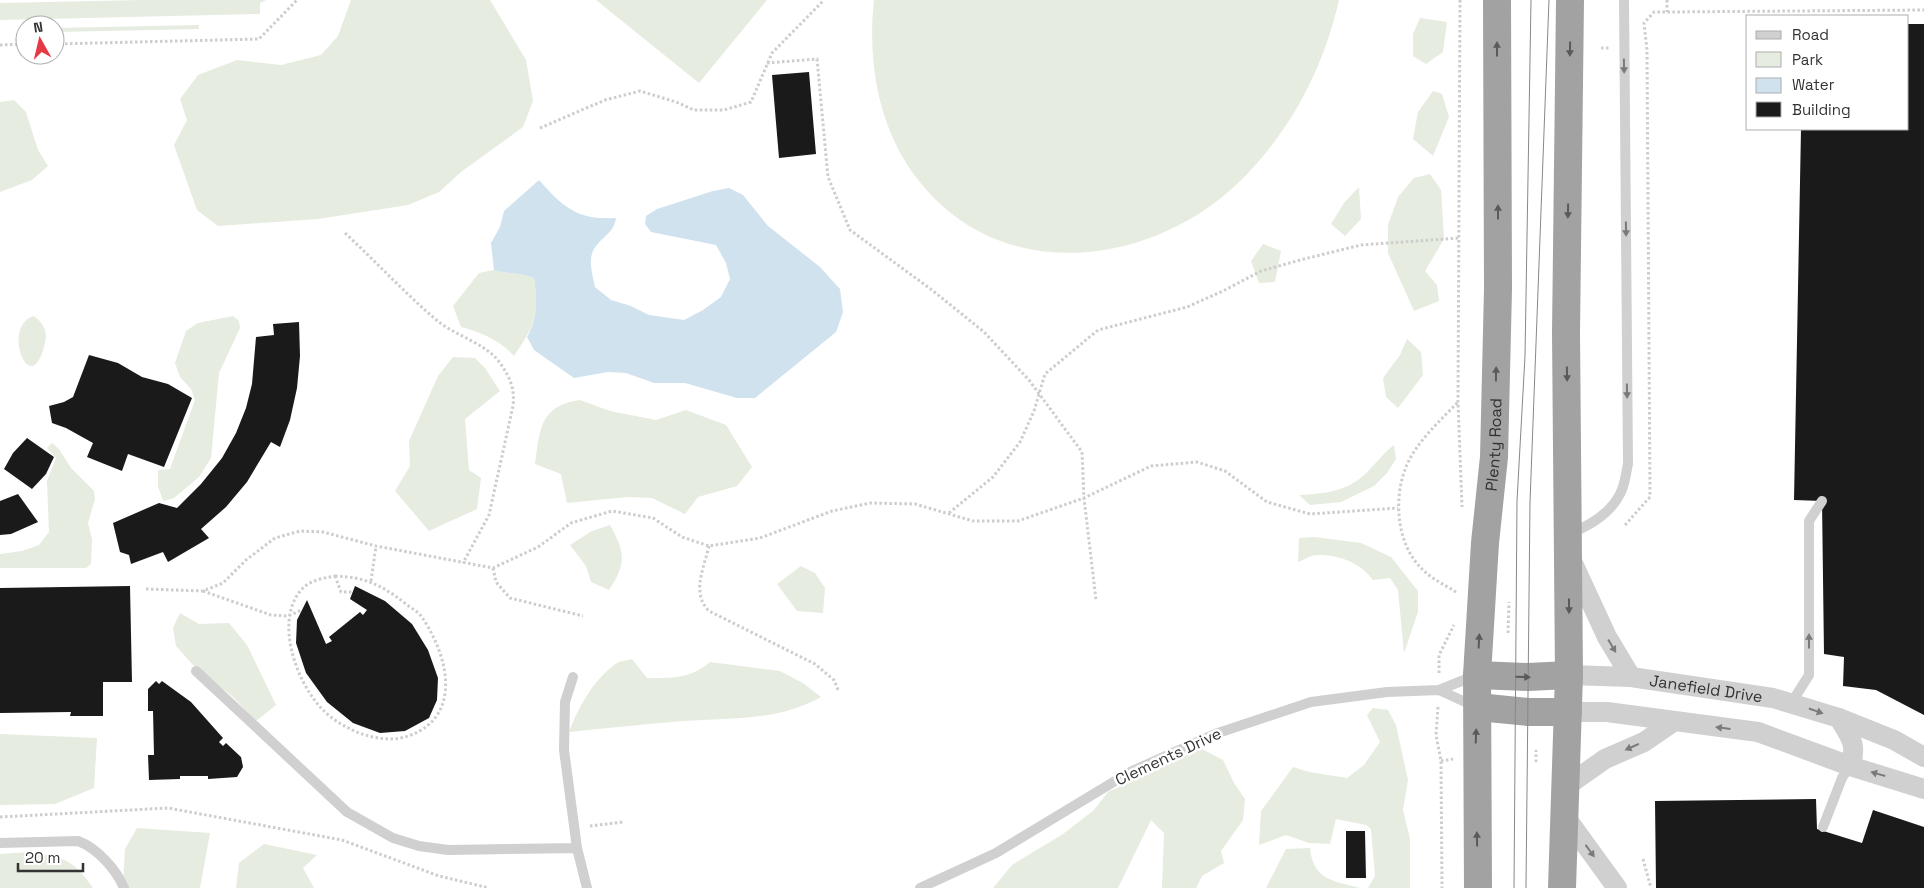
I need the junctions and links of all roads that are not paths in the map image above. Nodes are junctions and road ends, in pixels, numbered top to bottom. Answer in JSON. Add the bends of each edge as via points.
{"nodes":[{"id":1,"x":1497,"y":0,"type":"edge"},
{"id":2,"x":1570,"y":0,"type":"edge"},
{"id":3,"x":1624,"y":0,"type":"edge"},
{"id":4,"x":1822,"y":501,"type":"dead end"},
{"id":5,"x":1568,"y":544,"type":"junction"},
{"id":6,"x":196,"y":671,"type":"dead end"},
{"id":7,"x":1477,"y":675,"type":"junction"},
{"id":8,"x":1569,"y":675,"type":"junction"},
{"id":9,"x":573,"y":677,"type":"dead end"},
{"id":10,"x":1631,"y":677,"type":"junction"},
{"id":11,"x":1438,"y":690,"type":"junction"},
{"id":12,"x":1792,"y":702,"type":"junction"},
{"id":13,"x":1478,"y":707,"type":"junction"},
{"id":14,"x":1568,"y":712,"type":"junction"},
{"id":15,"x":1839,"y":718,"type":"junction"},
{"id":16,"x":1673,"y":722,"type":"junction"},
{"id":17,"x":1924,"y":757,"type":"edge"},
{"id":18,"x":1850,"y":766,"type":"junction"},
{"id":19,"x":1565,"y":786,"type":"junction"},
{"id":20,"x":1924,"y":789,"type":"edge"},
{"id":21,"x":1564,"y":815,"type":"junction"},
{"id":22,"x":1823,"y":827,"type":"dead end"},
{"id":23,"x":0,"y":843,"type":"edge"},
{"id":24,"x":577,"y":848,"type":"junction"},
{"id":25,"x":124,"y":888,"type":"edge"},
{"id":26,"x":587,"y":888,"type":"edge"},
{"id":27,"x":920,"y":888,"type":"edge"},
{"id":28,"x":1478,"y":888,"type":"edge"},
{"id":29,"x":1562,"y":888,"type":"edge"},
{"id":30,"x":1616,"y":888,"type":"edge"}],
"edges":[{"from":7,"to":1,"type":"highway","name":"Plenty Road","one_way":true,"via":[[1494,457],[1498,289]]},
{"from":2,"to":5,"type":"highway","one_way":true,"via":[[1566,323]]},
{"from":3,"to":5,"type":"lane","one_way":true,"via":[[1628,464],[1621,493],[1609,509]]},
{"from":12,"to":4,"type":"lane","one_way":true,"via":[[1810,675],[1809,521]]},
{"from":5,"to":8,"type":"highway","one_way":true},
{"from":5,"to":10,"type":"street","one_way":true,"via":[[1607,638]]},
{"from":6,"to":24,"type":"lane","via":[[347,812],[393,838],[448,850]]},
{"from":7,"to":8,"type":"highway","name":"Janefield Drive","one_way":true},
{"from":7,"to":11,"type":"lane","name":"Clements Drive"},
{"from":7,"to":13,"type":"highway","name":"Plenty Road"},
{"from":8,"to":10,"type":"street","name":"Janefield Drive"},
{"from":8,"to":14,"type":"highway"},
{"from":9,"to":24,"type":"lane","via":[[565,702],[563,726]]},
{"from":10,"to":12,"type":"street","name":"Janefield Drive"},
{"from":11,"to":13,"type":"lane","name":"Clements Drive"},
{"from":11,"to":27,"type":"lane","name":"Clements Drive","via":[[1387,692],[1311,702],[1215,734],[1130,772],[996,853]]},
{"from":12,"to":15,"type":"street","name":"Janefield Drive","one_way":true},
{"from":13,"to":14,"type":"highway"},
{"from":28,"to":13,"type":"highway","name":"Plenty Road","one_way":true},
{"from":14,"to":16,"type":"street","via":[[1607,712]]},
{"from":14,"to":19,"type":"highway"},
{"from":15,"to":17,"type":"street","name":"Janefield Drive","via":[[1894,740]]},
{"from":15,"to":18,"type":"street","via":[[1853,742]]},
{"from":18,"to":16,"type":"street","one_way":true,"via":[[1758,732]]},
{"from":16,"to":19,"type":"street","one_way":true,"via":[[1644,742],[1605,759]]},
{"from":20,"to":18,"type":"street","one_way":true},
{"from":18,"to":22,"type":"lane"},
{"from":19,"to":21,"type":"highway"},
{"from":21,"to":29,"type":"highway"},
{"from":21,"to":30,"type":"street","one_way":true},
{"from":23,"to":25,"type":"lane","via":[[78,841],[87,844],[119,876]]},
{"from":24,"to":26,"type":"lane"}]}
